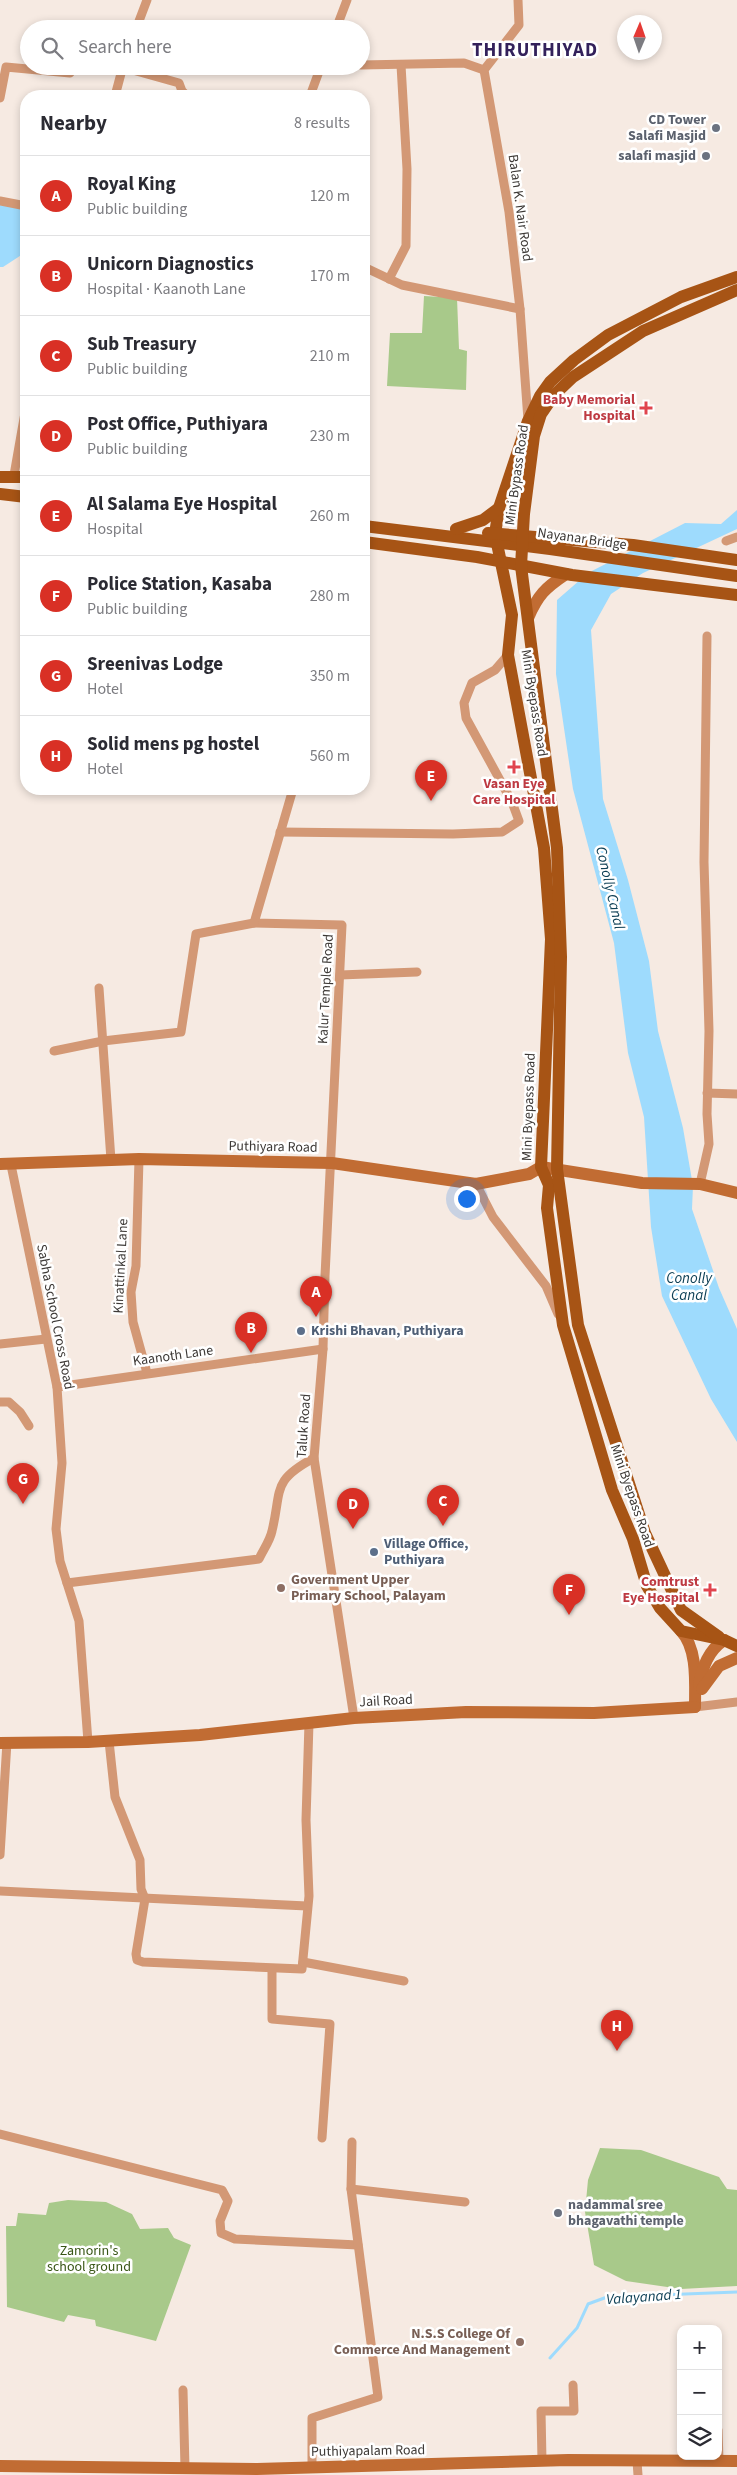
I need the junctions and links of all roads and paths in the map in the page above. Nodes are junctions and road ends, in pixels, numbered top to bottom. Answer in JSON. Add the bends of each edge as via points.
{"nodes":[{"id":1,"x":147,"y":0,"type":"edge"},
{"id":2,"x":347,"y":0,"type":"edge"},
{"id":3,"x":518,"y":0,"type":"edge"},
{"id":4,"x":139,"y":20,"type":"edge"},
{"id":5,"x":339,"y":20,"type":"edge"},
{"id":6,"x":370,"y":65,"type":"edge"},
{"id":7,"x":401,"y":65,"type":"junction"},
{"id":8,"x":20,"y":68,"type":"edge"},
{"id":9,"x":484,"y":70,"type":"junction"},
{"id":10,"x":120,"y":75,"type":"edge"},
{"id":11,"x":150,"y":75,"type":"edge"},
{"id":12,"x":318,"y":75,"type":"edge"},
{"id":13,"x":116,"y":90,"type":"edge"},
{"id":14,"x":182,"y":90,"type":"edge"},
{"id":15,"x":312,"y":90,"type":"edge"},
{"id":16,"x":0,"y":98,"type":"edge"},
{"id":17,"x":0,"y":201,"type":"edge"},
{"id":18,"x":20,"y":205,"type":"edge"},
{"id":19,"x":370,"y":270,"type":"edge"},
{"id":20,"x":737,"y":277,"type":"edge"},
{"id":21,"x":389,"y":279,"type":"junction"},
{"id":22,"x":737,"y":290,"type":"edge"},
{"id":23,"x":679,"y":298,"type":"junction"},
{"id":24,"x":520,"y":309,"type":"junction"},
{"id":25,"x":687,"y":312,"type":"junction"},
{"id":26,"x":532,"y":425,"type":"junction"},
{"id":27,"x":20,"y":476,"type":"edge"},
{"id":28,"x":0,"y":477,"type":"edge"},
{"id":29,"x":0,"y":481,"type":"edge"},
{"id":30,"x":20,"y":483,"type":"edge"},
{"id":31,"x":0,"y":493,"type":"edge"},
{"id":32,"x":20,"y":493,"type":"edge"},
{"id":33,"x":20,"y":496,"type":"edge"},
{"id":34,"x":499,"y":508,"type":"junction"},
{"id":35,"x":370,"y":519,"type":"edge"},
{"id":36,"x":370,"y":527,"type":"edge"},
{"id":37,"x":456,"y":529,"type":"junction"},
{"id":38,"x":495,"y":534,"type":"junction"},
{"id":39,"x":737,"y":537,"type":"edge"},
{"id":40,"x":726,"y":541,"type":"dead end"},
{"id":41,"x":370,"y":543,"type":"edge"},
{"id":42,"x":737,"y":560,"type":"edge"},
{"id":43,"x":501,"y":562,"type":"junction"},
{"id":44,"x":521,"y":566,"type":"junction"},
{"id":45,"x":569,"y":575,"type":"junction"},
{"id":46,"x":737,"y":576,"type":"edge"},
{"id":47,"x":737,"y":595,"type":"edge"},
{"id":48,"x":528,"y":618,"type":"junction"},
{"id":49,"x":707,"y":636,"type":"dead end"},
{"id":50,"x":508,"y":656,"type":"junction"},
{"id":51,"x":291,"y":795,"type":"edge"},
{"id":52,"x":280,"y":832,"type":"junction"},
{"id":53,"x":254,"y":923,"type":"junction"},
{"id":54,"x":417,"y":972,"type":"dead end"},
{"id":55,"x":340,"y":975,"type":"junction"},
{"id":56,"x":99,"y":988,"type":"dead end"},
{"id":57,"x":103,"y":1040,"type":"junction"},
{"id":58,"x":54,"y":1051,"type":"dead end"},
{"id":59,"x":708,"y":1093,"type":"junction"},
{"id":60,"x":737,"y":1094,"type":"edge"},
{"id":61,"x":140,"y":1159,"type":"junction"},
{"id":62,"x":111,"y":1160,"type":"junction"},
{"id":63,"x":332,"y":1163,"type":"junction"},
{"id":64,"x":6,"y":1165,"type":"edge"},
{"id":65,"x":540,"y":1167,"type":"junction"},
{"id":66,"x":557,"y":1169,"type":"junction"},
{"id":67,"x":476,"y":1184,"type":"junction"},
{"id":68,"x":700,"y":1184,"type":"junction"},
{"id":69,"x":737,"y":1193,"type":"edge"},
{"id":70,"x":562,"y":1326,"type":"junction"},
{"id":71,"x":46,"y":1339,"type":"junction"},
{"id":72,"x":0,"y":1344,"type":"edge"},
{"id":73,"x":323,"y":1349,"type":"junction"},
{"id":74,"x":147,"y":1373,"type":"junction"},
{"id":75,"x":57,"y":1387,"type":"junction"},
{"id":76,"x":0,"y":1402,"type":"edge"},
{"id":77,"x":29,"y":1426,"type":"dead end"},
{"id":78,"x":314,"y":1458,"type":"junction"},
{"id":79,"x":67,"y":1583,"type":"junction"},
{"id":80,"x":682,"y":1631,"type":"junction"},
{"id":81,"x":724,"y":1640,"type":"junction"},
{"id":82,"x":737,"y":1646,"type":"edge"},
{"id":83,"x":737,"y":1658,"type":"edge"},
{"id":84,"x":737,"y":1702,"type":"edge"},
{"id":85,"x":695,"y":1707,"type":"junction"},
{"id":86,"x":354,"y":1718,"type":"junction"},
{"id":87,"x":309,"y":1723,"type":"junction"},
{"id":88,"x":108,"y":1741,"type":"junction"},
{"id":89,"x":4,"y":1742,"type":"edge"},
{"id":90,"x":88,"y":1742,"type":"junction"},
{"id":91,"x":0,"y":1855,"type":"edge"},
{"id":92,"x":0,"y":1891,"type":"edge"},
{"id":93,"x":145,"y":1899,"type":"junction"},
{"id":94,"x":306,"y":1906,"type":"junction"},
{"id":95,"x":303,"y":1962,"type":"junction"},
{"id":96,"x":272,"y":1969,"type":"junction"},
{"id":97,"x":404,"y":1981,"type":"dead end"},
{"id":98,"x":0,"y":2134,"type":"edge"},
{"id":99,"x":322,"y":2138,"type":"dead end"},
{"id":100,"x":352,"y":2142,"type":"dead end"},
{"id":101,"x":351,"y":2189,"type":"junction"},
{"id":102,"x":466,"y":2202,"type":"dead end"},
{"id":103,"x":358,"y":2245,"type":"junction"},
{"id":104,"x":573,"y":2385,"type":"dead end"},
{"id":105,"x":184,"y":2390,"type":"dead end"},
{"id":106,"x":542,"y":2461,"type":"junction"},
{"id":107,"x":637,"y":2461,"type":"junction"},
{"id":108,"x":719,"y":2461,"type":"joint"},
{"id":109,"x":737,"y":2461,"type":"edge"},
{"id":110,"x":312,"y":2467,"type":"junction"},
{"id":111,"x":185,"y":2468,"type":"junction"},
{"id":112,"x":7,"y":2469,"type":"edge"},
{"id":113,"x":94,"y":2471,"type":"edge"},
{"id":114,"x":638,"y":2475,"type":"edge"}],
"edges":[{"from":1,"to":4,"type":"street"},
{"from":2,"to":5,"type":"street"},
{"from":3,"to":9,"type":"street","via":[[519,25]]},
{"from":6,"to":7,"type":"street"},
{"from":7,"to":9,"type":"street","via":[[464,63]]},
{"from":7,"to":21,"type":"street","via":[[407,169],[406,246]]},
{"from":8,"to":16,"type":"street","via":[[6,67]]},
{"from":9,"to":24,"type":"street","name":"Balan K. Nair Road","via":[[509,212]]},
{"from":10,"to":13,"type":"street"},
{"from":11,"to":14,"type":"street","via":[[179,83]]},
{"from":12,"to":15,"type":"street"},
{"from":17,"to":18,"type":"street"},
{"from":19,"to":21,"type":"street"},
{"from":20,"to":23,"type":"main road","name":"Mini Bypass Road"},
{"from":21,"to":24,"type":"street","via":[[402,286]]},
{"from":22,"to":25,"type":"main road","name":"Mini Bypass Road"},
{"from":23,"to":25,"type":"main road"},
{"from":23,"to":26,"type":"main road","name":"Mini Bypass Road","via":[[608,335],[574,360],[540,396]]},
{"from":24,"to":26,"type":"street","name":"Balan K. Nair Road"},
{"from":25,"to":26,"type":"main road","name":"Mini Bypass Road","via":[[643,331],[573,377],[554,395]]},
{"from":26,"to":34,"type":"main road","name":"Mini Bypass Road"},
{"from":26,"to":44,"type":"main road","name":"Mini Bypass Road"},
{"from":27,"to":28,"type":"main road"},
{"from":29,"to":30,"type":"main road"},
{"from":31,"to":32,"type":"main road"},
{"from":31,"to":33,"type":"main road"},
{"from":34,"to":37,"type":"main road","via":[[483,520]]},
{"from":34,"to":38,"type":"main road","name":"Mini Bypass Road"},
{"from":35,"to":37,"type":"main road"},
{"from":36,"to":46,"type":"main road","name":"Nayanar Bridge"},
{"from":37,"to":38,"type":"main road"},
{"from":38,"to":42,"type":"main road","via":[[633,545]]},
{"from":38,"to":43,"type":"main road","name":"Mini Byepass Road"},
{"from":39,"to":40,"type":"street"},
{"from":41,"to":43,"type":"main road"},
{"from":43,"to":44,"type":"main road"},
{"from":43,"to":50,"type":"main road","name":"Mini Byepass Road","via":[[512,615]]},
{"from":44,"to":45,"type":"main road"},
{"from":44,"to":48,"type":"main road","name":"Mini Bypass Road"},
{"from":45,"to":47,"type":"main road"},
{"from":45,"to":48,"type":"street","via":[[546,587]]},
{"from":48,"to":66,"type":"main road","name":"Mini Bypass Road","via":[[556,848],[561,957]]},
{"from":49,"to":59,"type":"street","via":[[704,862]]},
{"from":50,"to":52,"type":"street","via":[[496,670],[472,683],[464,703],[466,718],[520,821],[502,832]]},
{"from":50,"to":65,"type":"main road","name":"Mini Byepass Road","via":[[544,848],[551,939]]},
{"from":51,"to":52,"type":"street"},
{"from":52,"to":53,"type":"street"},
{"from":53,"to":55,"type":"street","name":"Kalur Temple Road","via":[[342,925]]},
{"from":53,"to":57,"type":"street","via":[[196,934],[181,1032]]},
{"from":54,"to":55,"type":"street"},
{"from":55,"to":63,"type":"street","name":"Kalur Temple Road"},
{"from":56,"to":57,"type":"street"},
{"from":57,"to":58,"type":"street"},
{"from":57,"to":62,"type":"street"},
{"from":59,"to":60,"type":"street"},
{"from":59,"to":68,"type":"street","via":[[709,1144]]},
{"from":61,"to":62,"type":"street","name":"Puthiyara Road"},
{"from":61,"to":63,"type":"street","name":"Puthiyara Road"},
{"from":61,"to":74,"type":"street","name":"Kinattinkal Lane","via":[[136,1266],[131,1292],[133,1322]]},
{"from":62,"to":64,"type":"street","name":"Puthiyara Road"},
{"from":63,"to":67,"type":"street","name":"Puthiyara Road"},
{"from":63,"to":73,"type":"street","name":"Taluk Road"},
{"from":64,"to":71,"type":"street","name":"Sabha School Cross Road"},
{"from":65,"to":66,"type":"street"},
{"from":65,"to":67,"type":"street","name":"Puthiyara Road","via":[[529,1174]]},
{"from":65,"to":70,"type":"main road","name":"Mini Byepass Road","via":[[549,1185],[547,1208]]},
{"from":66,"to":68,"type":"street","via":[[642,1183]]},
{"from":66,"to":81,"type":"main road","name":"Mini Bypass Road","via":[[578,1325],[645,1533],[681,1610]]},
{"from":67,"to":70,"type":"street","via":[[493,1217],[546,1286]]},
{"from":68,"to":69,"type":"street"},
{"from":70,"to":80,"type":"main road","name":"Mini Byepass Road","via":[[612,1490],[633,1540],[647,1586],[660,1608]]},
{"from":71,"to":72,"type":"street"},
{"from":71,"to":75,"type":"street","name":"Sabha School Cross Road"},
{"from":73,"to":74,"type":"street","name":"Kaanoth Lane"},
{"from":73,"to":78,"type":"street","name":"Taluk Road"},
{"from":74,"to":75,"type":"street","name":"Kaanoth Lane"},
{"from":75,"to":79,"type":"street","name":"Sabha School Cross Road","via":[[62,1463],[56,1529]]},
{"from":76,"to":77,"type":"street","via":[[9,1402]]},
{"from":78,"to":79,"type":"street","via":[[292,1470],[277,1493],[272,1533],[259,1559]]},
{"from":78,"to":86,"type":"street","name":"Taluk Road"},
{"from":79,"to":90,"type":"street","name":"Sabha School Cross Road","via":[[79,1621]]},
{"from":80,"to":81,"type":"main road"},
{"from":80,"to":85,"type":"street","via":[[688,1638],[695,1675]]},
{"from":81,"to":82,"type":"main road"},
{"from":81,"to":85,"type":"street","via":[[707,1656]]},
{"from":83,"to":85,"type":"street","via":[[719,1666],[709,1676]]},
{"from":84,"to":85,"type":"street"},
{"from":85,"to":86,"type":"street","name":"Jail Road"},
{"from":86,"to":87,"type":"street","name":"Jail Road"},
{"from":87,"to":88,"type":"street","name":"Jail Road"},
{"from":87,"to":94,"type":"street","via":[[306,1820],[309,1896]]},
{"from":88,"to":90,"type":"street","name":"Jail Road"},
{"from":88,"to":93,"type":"street","via":[[115,1797],[138,1851],[141,1889]]},
{"from":89,"to":90,"type":"street","name":"Jail Road"},
{"from":89,"to":91,"type":"street"},
{"from":92,"to":93,"type":"street"},
{"from":93,"to":94,"type":"street"},
{"from":93,"to":96,"type":"street","via":[[137,1960]]},
{"from":94,"to":95,"type":"street"},
{"from":95,"to":96,"type":"street","via":[[302,1969]]},
{"from":95,"to":97,"type":"street"},
{"from":96,"to":99,"type":"street","via":[[272,2019],[330,2024]]},
{"from":98,"to":103,"type":"street","via":[[222,2190],[228,2201],[220,2220],[221,2233],[235,2238]]},
{"from":100,"to":101,"type":"street"},
{"from":101,"to":102,"type":"street"},
{"from":101,"to":103,"type":"street"},
{"from":103,"to":110,"type":"street","via":[[378,2397],[312,2418]]},
{"from":104,"to":106,"type":"street","via":[[574,2411],[542,2411]]},
{"from":105,"to":111,"type":"street"},
{"from":106,"to":107,"type":"street","name":"Puthiyapalam Road"},
{"from":106,"to":110,"type":"street","name":"Puthiyapalam Road"},
{"from":107,"to":108,"type":"street","name":"Puthiyapalam Road"},
{"from":107,"to":114,"type":"street"},
{"from":108,"to":109,"type":"street","name":"Puthiyapalam Road"},
{"from":110,"to":111,"type":"street","name":"Puthiyapalam Road"},
{"from":111,"to":113,"type":"street","name":"Puthiyapalam Road"},
{"from":112,"to":113,"type":"street","name":"Puthiyapalam Road"}]}
